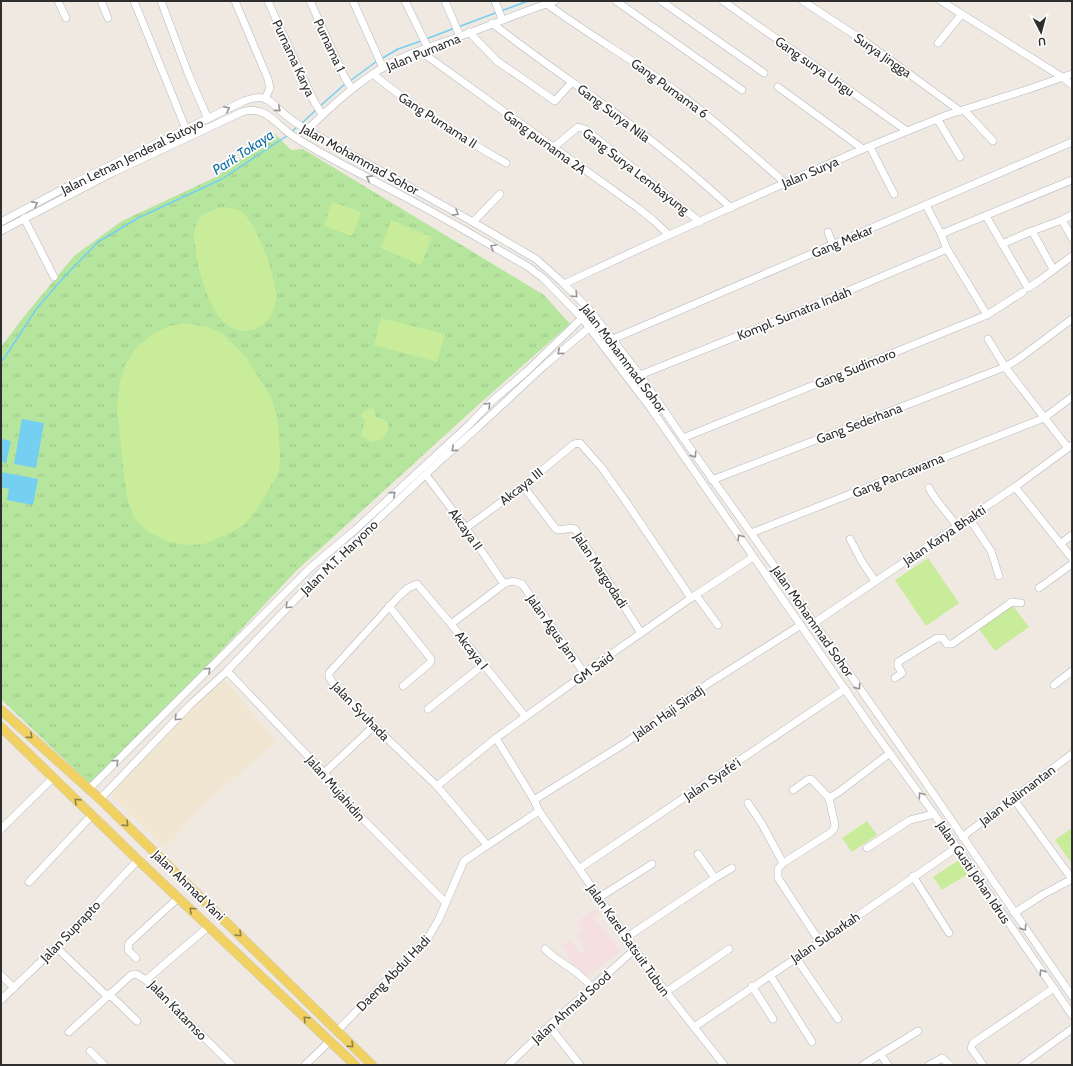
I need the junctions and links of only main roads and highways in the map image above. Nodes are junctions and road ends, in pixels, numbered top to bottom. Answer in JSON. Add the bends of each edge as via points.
{"nodes":[{"id":1,"x":1,"y":710,"type":"edge"},
{"id":2,"x":13,"y":721,"type":"junction"},
{"id":3,"x":3,"y":729,"type":"edge"},
{"id":4,"x":262,"y":956,"type":"junction"},
{"id":5,"x":251,"y":966,"type":"junction"},
{"id":6,"x":355,"y":1065,"type":"edge"},
{"id":7,"x":372,"y":1065,"type":"edge"}],
"edges":[{"from":1,"to":2,"type":"main road","name":"Jalan Ahmad Yani"},
{"from":2,"to":3,"type":"main road"},
{"from":2,"to":4,"type":"main road","name":"Jalan Ahmad Yani","one_way":true,"via":[[100,799]]},
{"from":5,"to":3,"type":"main road","name":"Jalan Ahmad Yani","one_way":true},
{"from":4,"to":5,"type":"main road"},
{"from":4,"to":7,"type":"main road","name":"Jalan Ahmad Yani","one_way":true},
{"from":6,"to":5,"type":"main road","name":"Jalan Ahmad Yani","one_way":true}]}
